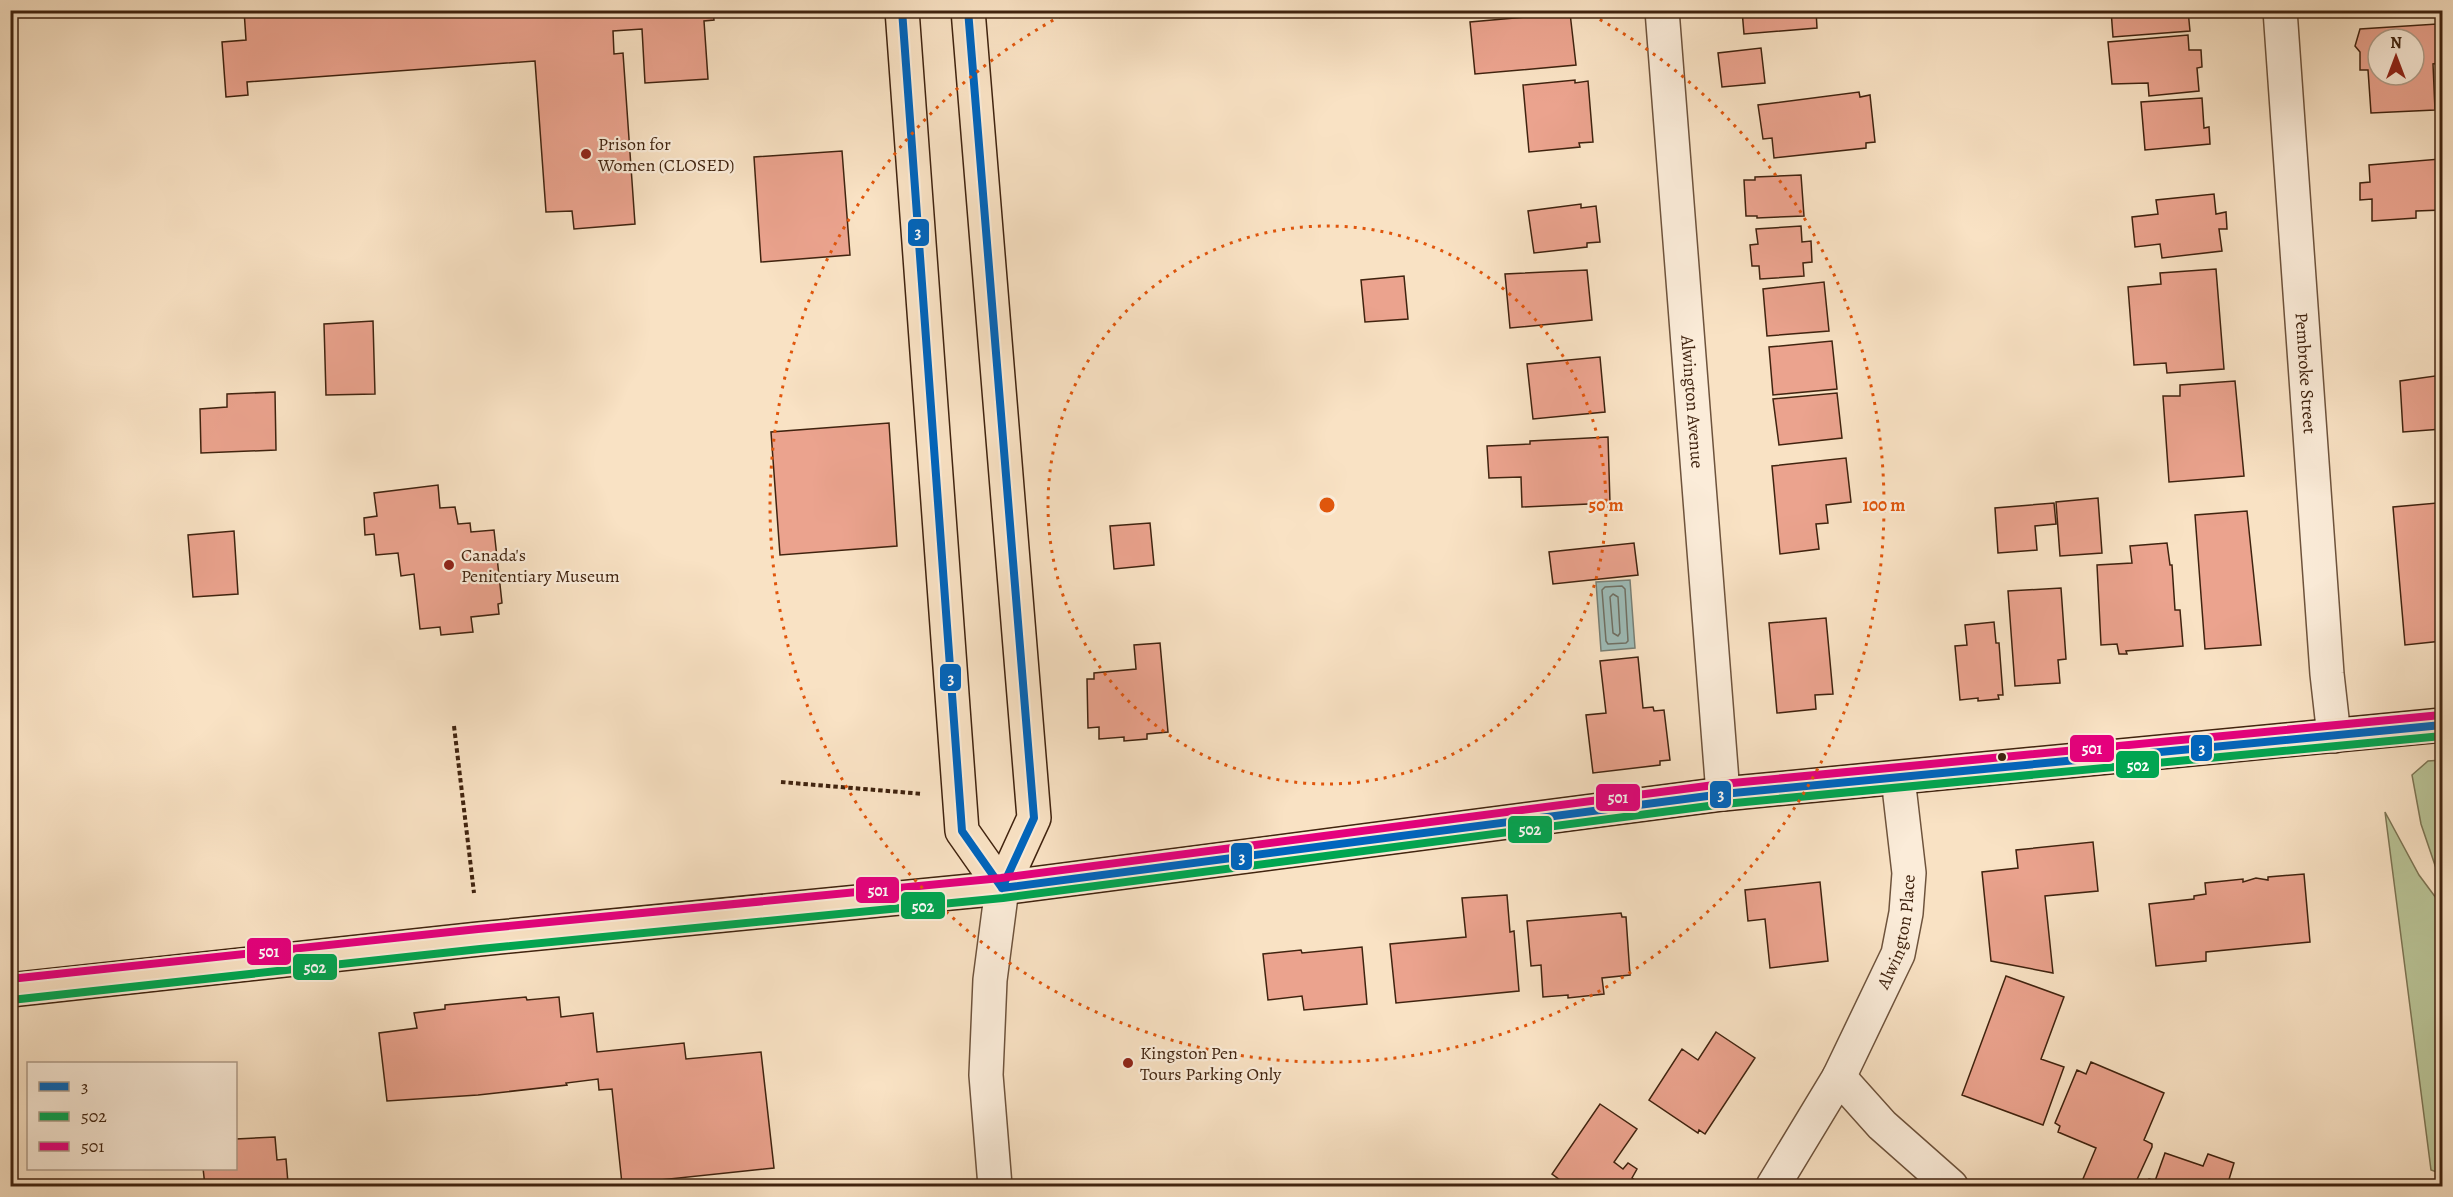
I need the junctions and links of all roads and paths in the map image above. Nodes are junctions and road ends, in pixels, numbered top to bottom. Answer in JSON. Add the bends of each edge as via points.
{"nodes":[{"id":1,"x":902,"y":10,"type":"edge"},
{"id":2,"x":968,"y":10,"type":"edge"},
{"id":3,"x":1662,"y":10,"type":"edge"},
{"id":4,"x":2280,"y":10,"type":"edge"},
{"id":5,"x":2442,"y":725,"type":"edge"},
{"id":6,"x":454,"y":726,"type":"dead end"},
{"id":7,"x":2334,"y":735,"type":"junction"},
{"id":8,"x":1898,"y":778,"type":"junction"},
{"id":9,"x":781,"y":782,"type":"dead end"},
{"id":10,"x":931,"y":794,"type":"dead end"},
{"id":11,"x":1723,"y":794,"type":"junction"},
{"id":12,"x":1002,"y":888,"type":"junction"},
{"id":13,"x":474,"y":893,"type":"dead end"},
{"id":14,"x":10,"y":990,"type":"edge"},
{"id":15,"x":1839,"y":1077,"type":"junction"},
{"id":16,"x":995,"y":1186,"type":"edge"},
{"id":17,"x":1773,"y":1186,"type":"edge"},
{"id":18,"x":1951,"y":1186,"type":"edge"}],
"edges":[{"from":1,"to":12,"type":"main road","via":[[962,831]]},
{"from":2,"to":12,"type":"main road","via":[[1034,818]]},
{"from":3,"to":11,"type":"street","name":"Alwington Avenue"},
{"from":4,"to":7,"type":"street","name":"Pembroke Street"},
{"from":5,"to":7,"type":"main road"},
{"from":6,"to":13,"type":"path"},
{"from":7,"to":8,"type":"main road"},
{"from":8,"to":11,"type":"main road"},
{"from":8,"to":15,"type":"street","name":"Alwington Place","via":[[1909,873],[1898,954]]},
{"from":9,"to":10,"type":"path"},
{"from":11,"to":12,"type":"main road"},
{"from":12,"to":14,"type":"main road"},
{"from":12,"to":16,"type":"street","via":[[990,980],[986,1075]]},
{"from":15,"to":17,"type":"street","name":"Alwington Place"},
{"from":15,"to":18,"type":"street","via":[[1882,1125]]}]}
